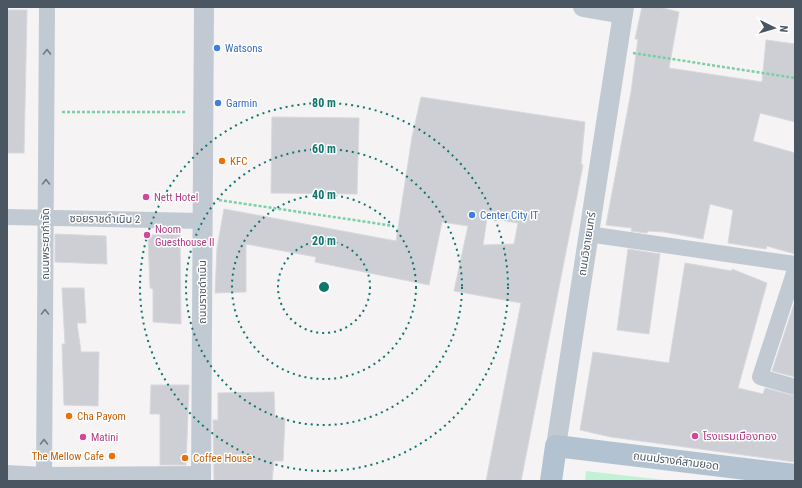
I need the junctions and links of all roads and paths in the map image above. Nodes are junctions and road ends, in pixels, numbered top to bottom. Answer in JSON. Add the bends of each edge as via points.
{"nodes":[{"id":1,"x":47,"y":7,"type":"edge"},
{"id":2,"x":204,"y":7,"type":"edge"},
{"id":3,"x":583,"y":7,"type":"edge"},
{"id":4,"x":623,"y":11,"type":"edge"},
{"id":5,"x":617,"y":50,"type":"junction"},
{"id":6,"x":795,"y":78,"type":"edge"},
{"id":7,"x":46,"y":112,"type":"junction"},
{"id":8,"x":203,"y":112,"type":"junction"},
{"id":9,"x":203,"y":197,"type":"junction"},
{"id":10,"x":7,"y":217,"type":"edge"},
{"id":11,"x":46,"y":217,"type":"junction"},
{"id":12,"x":202,"y":221,"type":"junction"},
{"id":13,"x":394,"y":226,"type":"dead end"},
{"id":14,"x":588,"y":234,"type":"junction"},
{"id":15,"x":795,"y":264,"type":"edge"},
{"id":16,"x":795,"y":270,"type":"edge"},
{"id":17,"x":795,"y":387,"type":"edge"},
{"id":18,"x":556,"y":446,"type":"junction"},
{"id":19,"x":7,"y":473,"type":"edge"},
{"id":20,"x":795,"y":475,"type":"edge"},
{"id":21,"x":44,"y":478,"type":"edge"},
{"id":22,"x":201,"y":478,"type":"edge"},
{"id":23,"x":551,"y":481,"type":"edge"}],
"edges":[{"from":7,"to":1,"type":"street","name":"ถนนพระยากำจัด","one_way":true},
{"from":2,"to":8,"type":"street","name":"ถนนราชดำเนิน"},
{"from":3,"to":4,"type":"street"},
{"from":4,"to":5,"type":"street","name":"ถนนวิชาเยนทร์"},
{"from":5,"to":6,"type":"path"},
{"from":5,"to":14,"type":"street","name":"ถนนวิชาเยนทร์"},
{"from":7,"to":8,"type":"path"},
{"from":11,"to":7,"type":"street","name":"ถนนพระยากำจัด","one_way":true},
{"from":8,"to":9,"type":"street","name":"ถนนราชดำเนิน"},
{"from":9,"to":12,"type":"street","name":"ถนนราชดำเนิน"},
{"from":9,"to":13,"type":"path"},
{"from":10,"to":11,"type":"street","name":"ซอยราชดำเนิน 2"},
{"from":11,"to":12,"type":"street","name":"ซอยราชดำเนิน 2"},
{"from":21,"to":11,"type":"street","name":"ถนนพระยากำจัด","one_way":true},
{"from":12,"to":22,"type":"street","name":"ถนนราชดำเนิน"},
{"from":14,"to":15,"type":"street"},
{"from":14,"to":18,"type":"street","name":"ถนนวิชาเยนทร์"},
{"from":16,"to":17,"type":"street","via":[[760,377]]},
{"from":18,"to":20,"type":"main road","name":"ถนนปรางค์สามยอด"},
{"from":18,"to":23,"type":"main road","name":"ถนนวิชาเยนทร์"},
{"from":19,"to":21,"type":"street"},
{"from":21,"to":22,"type":"street"}]}
